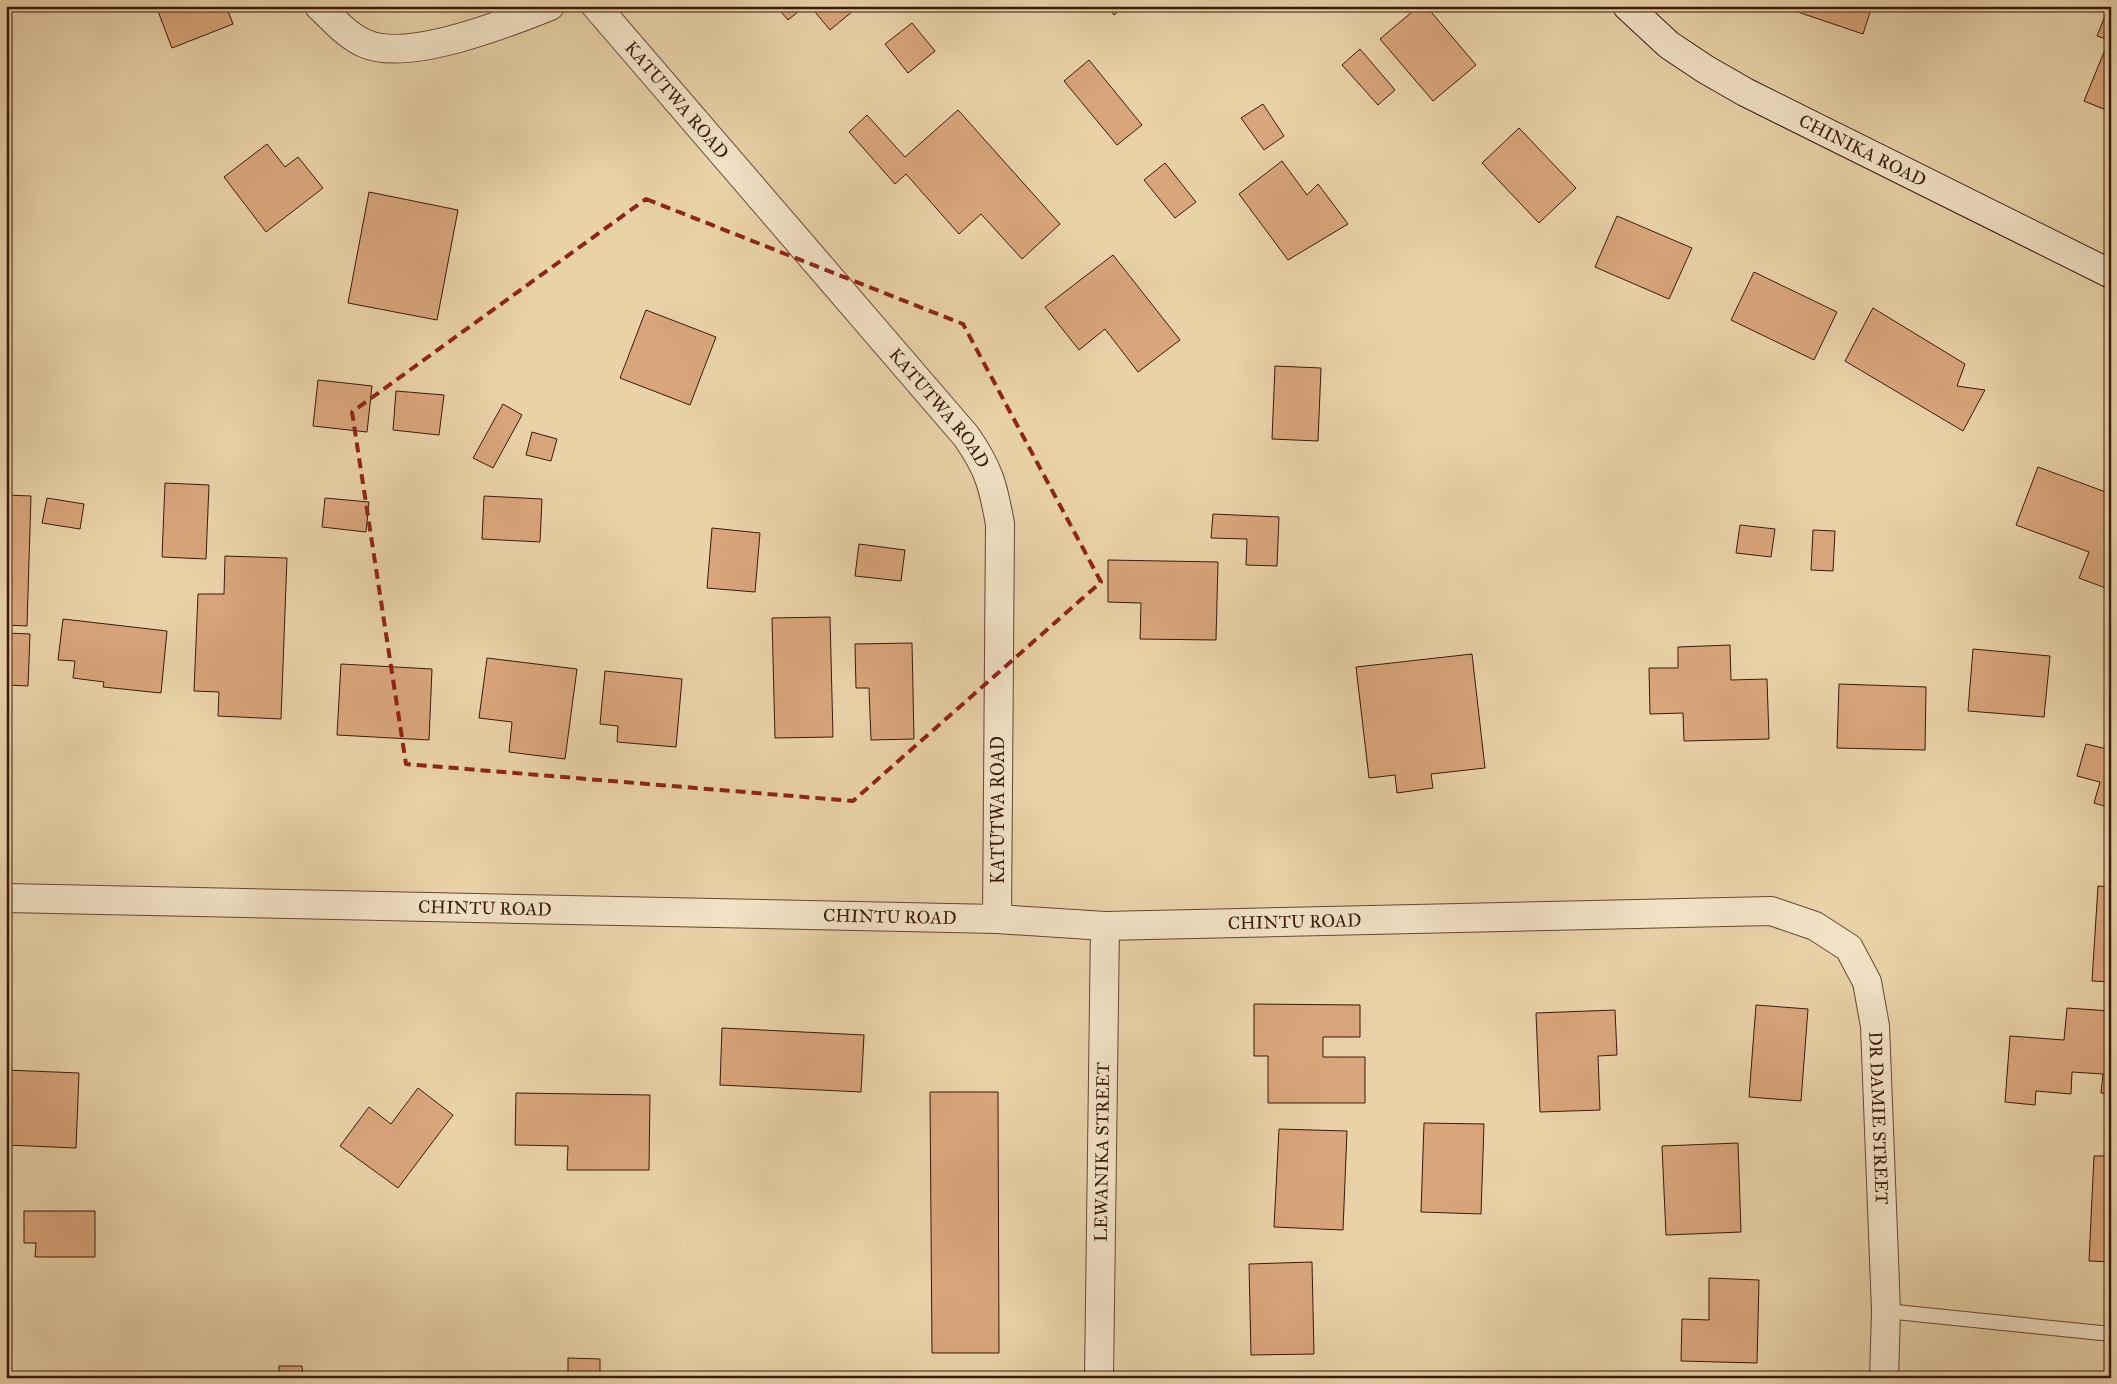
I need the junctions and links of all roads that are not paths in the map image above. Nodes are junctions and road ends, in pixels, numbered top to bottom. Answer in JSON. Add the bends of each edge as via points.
{"nodes":[{"id":1,"x":319,"y":6,"type":"edge"},
{"id":2,"x":550,"y":6,"type":"edge"},
{"id":3,"x":596,"y":6,"type":"edge"},
{"id":4,"x":1627,"y":6,"type":"edge"},
{"id":5,"x":2111,"y":274,"type":"edge"},
{"id":6,"x":6,"y":898,"type":"edge"},
{"id":7,"x":1772,"y":911,"type":"joint"},
{"id":8,"x":997,"y":919,"type":"junction"},
{"id":9,"x":1105,"y":926,"type":"junction"},
{"id":10,"x":1886,"y":1311,"type":"junction"},
{"id":11,"x":2111,"y":1334,"type":"edge"},
{"id":12,"x":1099,"y":1378,"type":"edge"},
{"id":13,"x":1884,"y":1378,"type":"edge"}],
"edges":[{"from":1,"to":2,"type":"street","via":[[349,35],[368,45],[388,49],[412,48],[458,38]]},
{"from":3,"to":8,"type":"street","name":"KATUTWA ROAD","via":[[960,428],[983,460],[994,489],[1000,524]]},
{"from":4,"to":5,"type":"street","name":"CHINIKA ROAD","via":[[1669,45],[1744,92]]},
{"from":6,"to":8,"type":"street","name":"CHINTU ROAD"},
{"from":7,"to":9,"type":"street","name":"CHINTU ROAD"},
{"from":7,"to":10,"type":"street","name":"DR DAMIE STREET","via":[[1815,926],[1849,948],[1867,982],[1875,1026]]},
{"from":8,"to":9,"type":"street","name":"CHINTU ROAD"},
{"from":9,"to":12,"type":"street","name":"LEWANIKA STREET"},
{"from":10,"to":11,"type":"lane"},
{"from":10,"to":13,"type":"street","name":"DR DAMIE STREET"}]}
